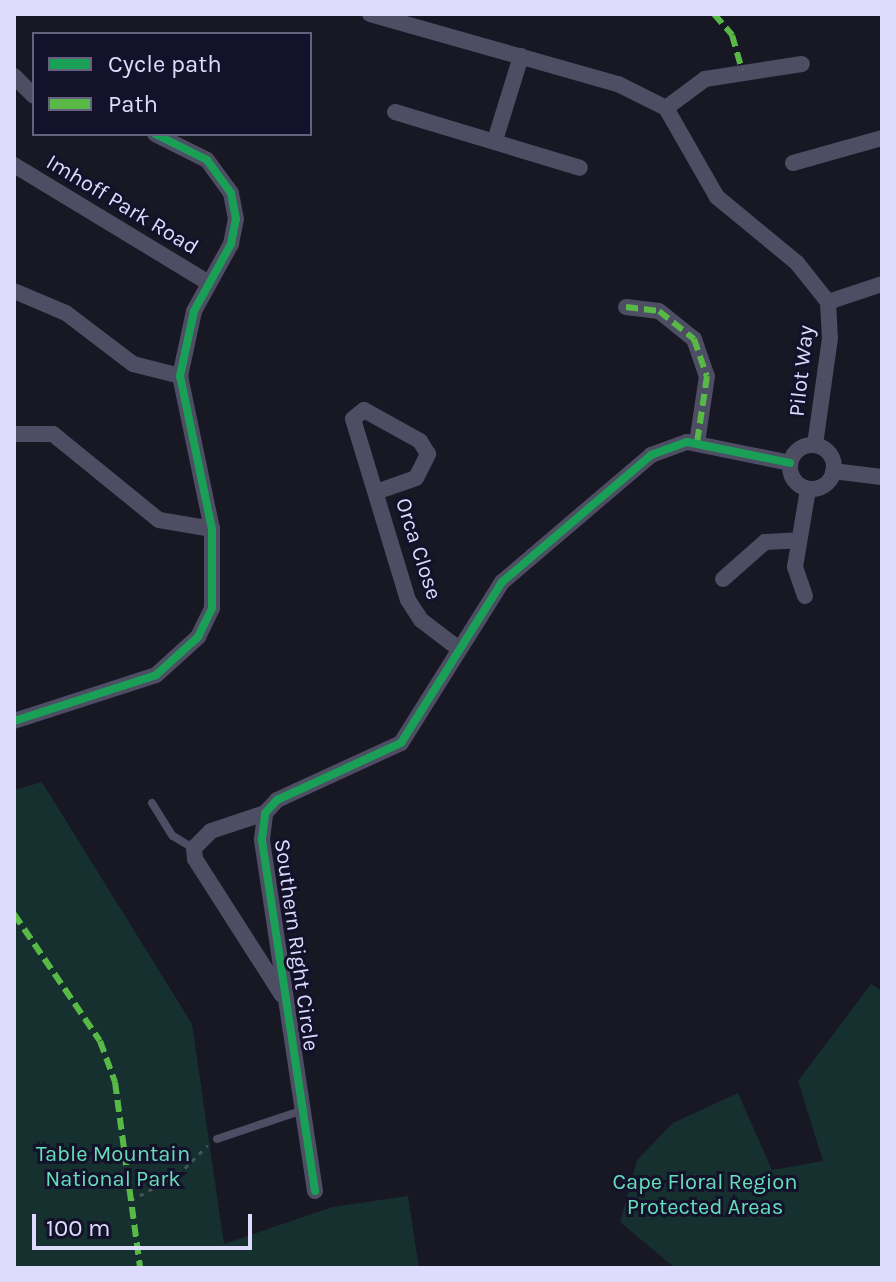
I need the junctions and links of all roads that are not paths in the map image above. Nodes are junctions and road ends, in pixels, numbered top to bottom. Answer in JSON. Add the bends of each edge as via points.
{"nodes":[{"id":1,"x":370,"y":14,"type":"edge"},
{"id":2,"x":521,"y":56,"type":"junction"},
{"id":3,"x":802,"y":64,"type":"dead end"},
{"id":4,"x":14,"y":76,"type":"edge"},
{"id":5,"x":32,"y":94,"type":"edge"},
{"id":6,"x":666,"y":108,"type":"junction"},
{"id":7,"x":395,"y":112,"type":"dead end"},
{"id":8,"x":159,"y":136,"type":"edge"},
{"id":9,"x":496,"y":137,"type":"junction"},
{"id":10,"x":882,"y":138,"type":"edge"},
{"id":11,"x":793,"y":163,"type":"dead end"},
{"id":12,"x":14,"y":165,"type":"edge"},
{"id":13,"x":580,"y":168,"type":"dead end"},
{"id":14,"x":207,"y":282,"type":"junction"},
{"id":15,"x":882,"y":284,"type":"edge"},
{"id":16,"x":14,"y":291,"type":"edge"},
{"id":17,"x":828,"y":302,"type":"junction"},
{"id":18,"x":626,"y":307,"type":"dead end"},
{"id":19,"x":180,"y":376,"type":"junction"},
{"id":20,"x":14,"y":434,"type":"edge"},
{"id":21,"x":697,"y":443,"type":"junction"},
{"id":22,"x":815,"y":445,"type":"junction"},
{"id":23,"x":790,"y":463,"type":"junction"},
{"id":24,"x":833,"y":471,"type":"junction"},
{"id":25,"x":882,"y":477,"type":"edge"},
{"id":26,"x":808,"y":489,"type":"junction"},
{"id":27,"x":376,"y":492,"type":"junction"},
{"id":28,"x":212,"y":529,"type":"junction"},
{"id":29,"x":799,"y":540,"type":"junction"},
{"id":30,"x":723,"y":579,"type":"dead end"},
{"id":31,"x":805,"y":596,"type":"dead end"},
{"id":32,"x":459,"y":649,"type":"junction"},
{"id":33,"x":14,"y":721,"type":"edge"},
{"id":34,"x":152,"y":803,"type":"dead end"},
{"id":35,"x":265,"y":813,"type":"junction"},
{"id":36,"x":194,"y":848,"type":"junction"},
{"id":37,"x":285,"y":1000,"type":"junction"},
{"id":38,"x":303,"y":1110,"type":"junction"},
{"id":39,"x":217,"y":1139,"type":"road end"},
{"id":40,"x":315,"y":1191,"type":"dead end"}],
"edges":[{"from":1,"to":2,"type":"street"},
{"from":2,"to":6,"type":"street","via":[[618,84]]},
{"from":2,"to":9,"type":"street"},
{"from":3,"to":6,"type":"street","via":[[705,79]]},
{"from":4,"to":5,"type":"street"},
{"from":6,"to":17,"type":"street","via":[[717,197],[797,263]]},
{"from":7,"to":9,"type":"street"},
{"from":8,"to":14,"type":"street","name":"Imhoff Park Road","via":[[207,160],[231,193],[231,244]]},
{"from":9,"to":13,"type":"street"},
{"from":10,"to":11,"type":"street"},
{"from":12,"to":14,"type":"street","name":"Imhoff Park Road"},
{"from":14,"to":19,"type":"street","name":"Imhoff Park Road"},
{"from":15,"to":17,"type":"street"},
{"from":16,"to":19,"type":"street","via":[[66,313],[133,364]]},
{"from":17,"to":22,"type":"street","name":"Pilot Way","via":[[830,348]]},
{"from":18,"to":21,"type":"street","via":[[659,311],[694,339],[707,376]]},
{"from":19,"to":28,"type":"street","name":"Imhoff Park Road"},
{"from":20,"to":28,"type":"street","via":[[53,434],[159,520]]},
{"from":21,"to":23,"type":"street","name":"Southern Right Circle"},
{"from":21,"to":32,"type":"street","name":"Southern Right Circle","via":[[659,450],[595,497],[502,582]]},
{"from":22,"to":23,"type":"street","via":[[800,448]]},
{"from":22,"to":24,"type":"street","via":[[829,453]]},
{"from":23,"to":26,"type":"street","via":[[795,481]]},
{"from":24,"to":25,"type":"street"},
{"from":24,"to":26,"type":"street","via":[[824,485]]},
{"from":26,"to":29,"type":"street"},
{"from":27,"to":27,"type":"street","name":"Orca Close","via":[[353,419],[364,410],[420,441],[429,460],[416,478]]},
{"from":27,"to":32,"type":"street","name":"Orca Close","via":[[412,609]]},
{"from":28,"to":33,"type":"street","name":"Imhoff Park Road","via":[[212,608],[180,656],[128,688]]},
{"from":29,"to":30,"type":"street","via":[[765,542]]},
{"from":29,"to":31,"type":"street","via":[[795,567]]},
{"from":32,"to":35,"type":"street","name":"Southern Right Circle","via":[[401,743],[277,800]]},
{"from":34,"to":36,"type":"lane","name":"Southern Right Circle","via":[[173,836]]},
{"from":35,"to":36,"type":"street","name":"Southern Right Circle","via":[[211,831]]},
{"from":35,"to":37,"type":"street","name":"Southern Right Circle","via":[[262,839]]},
{"from":36,"to":37,"type":"street","name":"Southern Right Circle","via":[[198,868]]},
{"from":37,"to":38,"type":"street","name":"Southern Right Circle"},
{"from":38,"to":39,"type":"lane"},
{"from":38,"to":40,"type":"street","name":"Southern Right Circle"}]}
